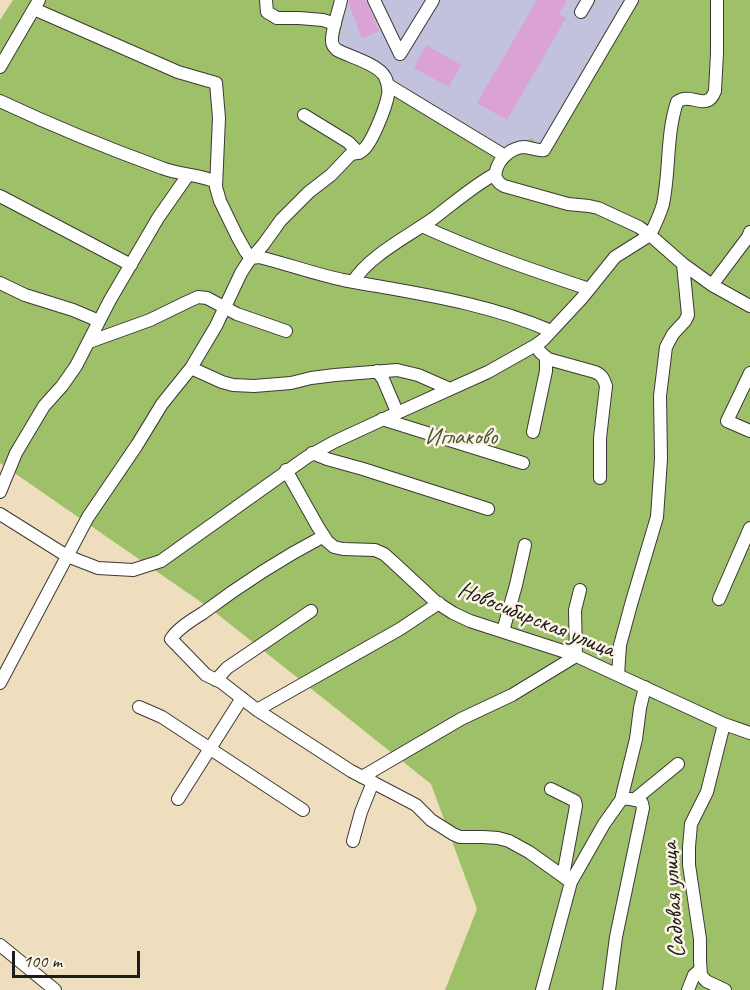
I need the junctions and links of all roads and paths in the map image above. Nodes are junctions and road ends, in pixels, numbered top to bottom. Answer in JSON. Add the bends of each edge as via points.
{"nodes":[{"id":1,"x":266,"y":0,"type":"edge"},
{"id":2,"x":341,"y":0,"type":"edge"},
{"id":3,"x":375,"y":0,"type":"edge"},
{"id":4,"x":433,"y":0,"type":"edge"},
{"id":5,"x":588,"y":0,"type":"edge"},
{"id":6,"x":632,"y":0,"type":"edge"},
{"id":7,"x":717,"y":0,"type":"edge"},
{"id":8,"x":36,"y":4,"type":"edge"},
{"id":9,"x":581,"y":12,"type":"dead end"},
{"id":10,"x":335,"y":24,"type":"junction"},
{"id":11,"x":0,"y":67,"type":"edge"},
{"id":12,"x":388,"y":85,"type":"junction"},
{"id":13,"x":0,"y":101,"type":"edge"},
{"id":14,"x":304,"y":115,"type":"dead end"},
{"id":15,"x":359,"y":153,"type":"junction"},
{"id":16,"x":505,"y":156,"type":"junction"},
{"id":17,"x":495,"y":174,"type":"junction"},
{"id":18,"x":188,"y":175,"type":"junction"},
{"id":19,"x":216,"y":182,"type":"junction"},
{"id":20,"x":0,"y":196,"type":"edge"},
{"id":21,"x":422,"y":226,"type":"junction"},
{"id":22,"x":750,"y":232,"type":"edge"},
{"id":23,"x":650,"y":235,"type":"junction"},
{"id":24,"x":251,"y":258,"type":"junction"},
{"id":25,"x":682,"y":264,"type":"junction"},
{"id":26,"x":131,"y":265,"type":"junction"},
{"id":27,"x":353,"y":282,"type":"junction"},
{"id":28,"x":0,"y":283,"type":"edge"},
{"id":29,"x":712,"y":285,"type":"junction"},
{"id":30,"x":589,"y":289,"type":"junction"},
{"id":31,"x":750,"y":306,"type":"edge"},
{"id":32,"x":225,"y":308,"type":"junction"},
{"id":33,"x":99,"y":321,"type":"junction"},
{"id":34,"x":286,"y":331,"type":"dead end"},
{"id":35,"x":551,"y":331,"type":"junction"},
{"id":36,"x":89,"y":342,"type":"junction"},
{"id":37,"x":536,"y":345,"type":"junction"},
{"id":38,"x":546,"y":357,"type":"junction"},
{"id":39,"x":191,"y":368,"type":"junction"},
{"id":40,"x":377,"y":371,"type":"junction"},
{"id":41,"x":750,"y":373,"type":"edge"},
{"id":42,"x":450,"y":389,"type":"junction"},
{"id":43,"x":397,"y":412,"type":"junction"},
{"id":44,"x":382,"y":419,"type":"junction"},
{"id":45,"x":533,"y":432,"type":"dead end"},
{"id":46,"x":750,"y":432,"type":"edge"},
{"id":47,"x":312,"y":453,"type":"junction"},
{"id":48,"x":524,"y":463,"type":"dead end"},
{"id":49,"x":286,"y":470,"type":"junction"},
{"id":50,"x":600,"y":478,"type":"dead end"},
{"id":51,"x":0,"y":492,"type":"edge"},
{"id":52,"x":488,"y":509,"type":"dead end"},
{"id":53,"x":0,"y":513,"type":"edge"},
{"id":54,"x":750,"y":528,"type":"edge"},
{"id":55,"x":324,"y":536,"type":"junction"},
{"id":56,"x":525,"y":545,"type":"dead end"},
{"id":57,"x":67,"y":556,"type":"junction"},
{"id":58,"x":580,"y":590,"type":"dead end"},
{"id":59,"x":719,"y":599,"type":"dead end"},
{"id":60,"x":439,"y":603,"type":"junction"},
{"id":61,"x":311,"y":611,"type":"dead end"},
{"id":62,"x":503,"y":632,"type":"junction"},
{"id":63,"x":576,"y":656,"type":"junction"},
{"id":64,"x":618,"y":675,"type":"junction"},
{"id":65,"x":216,"y":680,"type":"junction"},
{"id":66,"x":0,"y":684,"type":"edge"},
{"id":67,"x":645,"y":687,"type":"junction"},
{"id":68,"x":242,"y":699,"type":"junction"},
{"id":69,"x":139,"y":707,"type":"dead end"},
{"id":70,"x":257,"y":710,"type":"junction"},
{"id":71,"x":724,"y":724,"type":"junction"},
{"id":72,"x":750,"y":733,"type":"edge"},
{"id":73,"x":209,"y":749,"type":"junction"},
{"id":74,"x":678,"y":764,"type":"dead end"},
{"id":75,"x":368,"y":780,"type":"junction"},
{"id":76,"x":551,"y":789,"type":"dead end"},
{"id":77,"x":622,"y":798,"type":"junction"},
{"id":78,"x":178,"y":799,"type":"dead end"},
{"id":79,"x":634,"y":800,"type":"junction"},
{"id":80,"x":303,"y":810,"type":"dead end"},
{"id":81,"x":353,"y":841,"type":"dead end"},
{"id":82,"x":567,"y":879,"type":"junction"},
{"id":83,"x":0,"y":945,"type":"edge"},
{"id":84,"x":700,"y":970,"type":"junction"},
{"id":85,"x":55,"y":990,"type":"edge"},
{"id":86,"x":542,"y":990,"type":"edge"},
{"id":87,"x":609,"y":990,"type":"edge"},
{"id":88,"x":688,"y":990,"type":"edge"},
{"id":89,"x":725,"y":990,"type":"edge"}],
"edges":[{"from":1,"to":10,"type":"street","via":[[267,12],[277,18]]},
{"from":2,"to":10,"type":"street"},
{"from":3,"to":4,"type":"street","via":[[400,54]]},
{"from":5,"to":9,"type":"street"},
{"from":6,"to":16,"type":"street","via":[[544,150],[521,147]]},
{"from":7,"to":23,"type":"street","via":[[716,91],[708,101],[682,98],[677,102],[663,203]]},
{"from":8,"to":11,"type":"street"},
{"from":8,"to":19,"type":"street","via":[[178,72],[216,83]]},
{"from":10,"to":12,"type":"street","via":[[332,41],[337,50],[377,69]]},
{"from":12,"to":15,"type":"street","via":[[384,110],[369,144]]},
{"from":12,"to":16,"type":"street"},
{"from":13,"to":18,"type":"street","via":[[82,138]]},
{"from":14,"to":15,"type":"street"},
{"from":15,"to":24,"type":"street","via":[[351,154],[300,200]]},
{"from":16,"to":17,"type":"street"},
{"from":17,"to":21,"type":"street"},
{"from":17,"to":23,"type":"street","via":[[504,186],[598,208]]},
{"from":18,"to":19,"type":"street"},
{"from":18,"to":26,"type":"street"},
{"from":19,"to":24,"type":"street","via":[[220,201]]},
{"from":20,"to":26,"type":"street"},
{"from":21,"to":27,"type":"street","via":[[381,253]]},
{"from":21,"to":30,"type":"street","via":[[522,267]]},
{"from":22,"to":29,"type":"street"},
{"from":23,"to":25,"type":"street"},
{"from":23,"to":30,"type":"street","via":[[615,257]]},
{"from":24,"to":27,"type":"street"},
{"from":24,"to":32,"type":"street"},
{"from":25,"to":29,"type":"street"},
{"from":25,"to":64,"type":"street","via":[[688,315],[669,340],[664,363],[657,517],[620,645]]},
{"from":26,"to":33,"type":"street"},
{"from":27,"to":35,"type":"street","via":[[471,304]]},
{"from":28,"to":33,"type":"street"},
{"from":29,"to":31,"type":"street"},
{"from":30,"to":35,"type":"street"},
{"from":32,"to":34,"type":"street"},
{"from":32,"to":36,"type":"street","via":[[198,297]]},
{"from":32,"to":39,"type":"street"},
{"from":33,"to":36,"type":"street"},
{"from":35,"to":37,"type":"street"},
{"from":36,"to":51,"type":"street","via":[[16,453]]},
{"from":37,"to":38,"type":"street"},
{"from":37,"to":42,"type":"street"},
{"from":38,"to":45,"type":"street"},
{"from":38,"to":50,"type":"street","via":[[595,372],[604,379]]},
{"from":39,"to":40,"type":"street","via":[[222,382],[254,386]]},
{"from":39,"to":57,"type":"street","via":[[88,517]]},
{"from":40,"to":42,"type":"street","via":[[409,372]]},
{"from":40,"to":43,"type":"street"},
{"from":41,"to":46,"type":"street","via":[[727,421]]},
{"from":42,"to":43,"type":"street"},
{"from":43,"to":44,"type":"street"},
{"from":44,"to":47,"type":"street"},
{"from":44,"to":48,"type":"street"},
{"from":47,"to":49,"type":"street"},
{"from":47,"to":52,"type":"street"},
{"from":49,"to":55,"type":"street"},
{"from":49,"to":57,"type":"street","via":[[161,561],[133,570],[98,568]]},
{"from":53,"to":57,"type":"street"},
{"from":54,"to":59,"type":"street"},
{"from":55,"to":60,"type":"street","name":"Новосибирская улица","via":[[334,547],[384,554]]},
{"from":55,"to":65,"type":"street","via":[[251,578],[173,635],[171,639],[206,675]]},
{"from":56,"to":62,"type":"street"},
{"from":57,"to":66,"type":"street"},
{"from":58,"to":63,"type":"street","via":[[574,623]]},
{"from":60,"to":62,"type":"street","name":"Новосибирская улица","via":[[470,621]]},
{"from":60,"to":70,"type":"street"},
{"from":61,"to":65,"type":"street","via":[[227,668]]},
{"from":62,"to":63,"type":"street","name":"Новосибирская улица"},
{"from":63,"to":64,"type":"street","name":"Новосибирская улица"},
{"from":63,"to":75,"type":"street","via":[[461,719]]},
{"from":64,"to":67,"type":"street","name":"Новосибирская улица"},
{"from":65,"to":68,"type":"street"},
{"from":67,"to":71,"type":"street","name":"Новосибирская улица"},
{"from":67,"to":77,"type":"street"},
{"from":68,"to":70,"type":"street"},
{"from":68,"to":73,"type":"street"},
{"from":69,"to":73,"type":"street","via":[[162,717]]},
{"from":70,"to":75,"type":"street"},
{"from":71,"to":72,"type":"street","name":"Новосибирская улица"},
{"from":71,"to":84,"type":"street","name":"Садовая улица","via":[[707,792],[690,834],[689,865],[700,939]]},
{"from":73,"to":78,"type":"street"},
{"from":73,"to":80,"type":"street"},
{"from":74,"to":79,"type":"street"},
{"from":75,"to":81,"type":"street"},
{"from":75,"to":82,"type":"street","via":[[416,805],[453,834],[509,841]]},
{"from":76,"to":82,"type":"street","via":[[574,801],[576,806]]},
{"from":77,"to":79,"type":"street"},
{"from":77,"to":82,"type":"street"},
{"from":79,"to":87,"type":"street","via":[[642,803],[643,808]]},
{"from":82,"to":86,"type":"street"},
{"from":83,"to":85,"type":"street"},
{"from":84,"to":88,"type":"street"},
{"from":84,"to":89,"type":"street","via":[[706,981]]}]}
